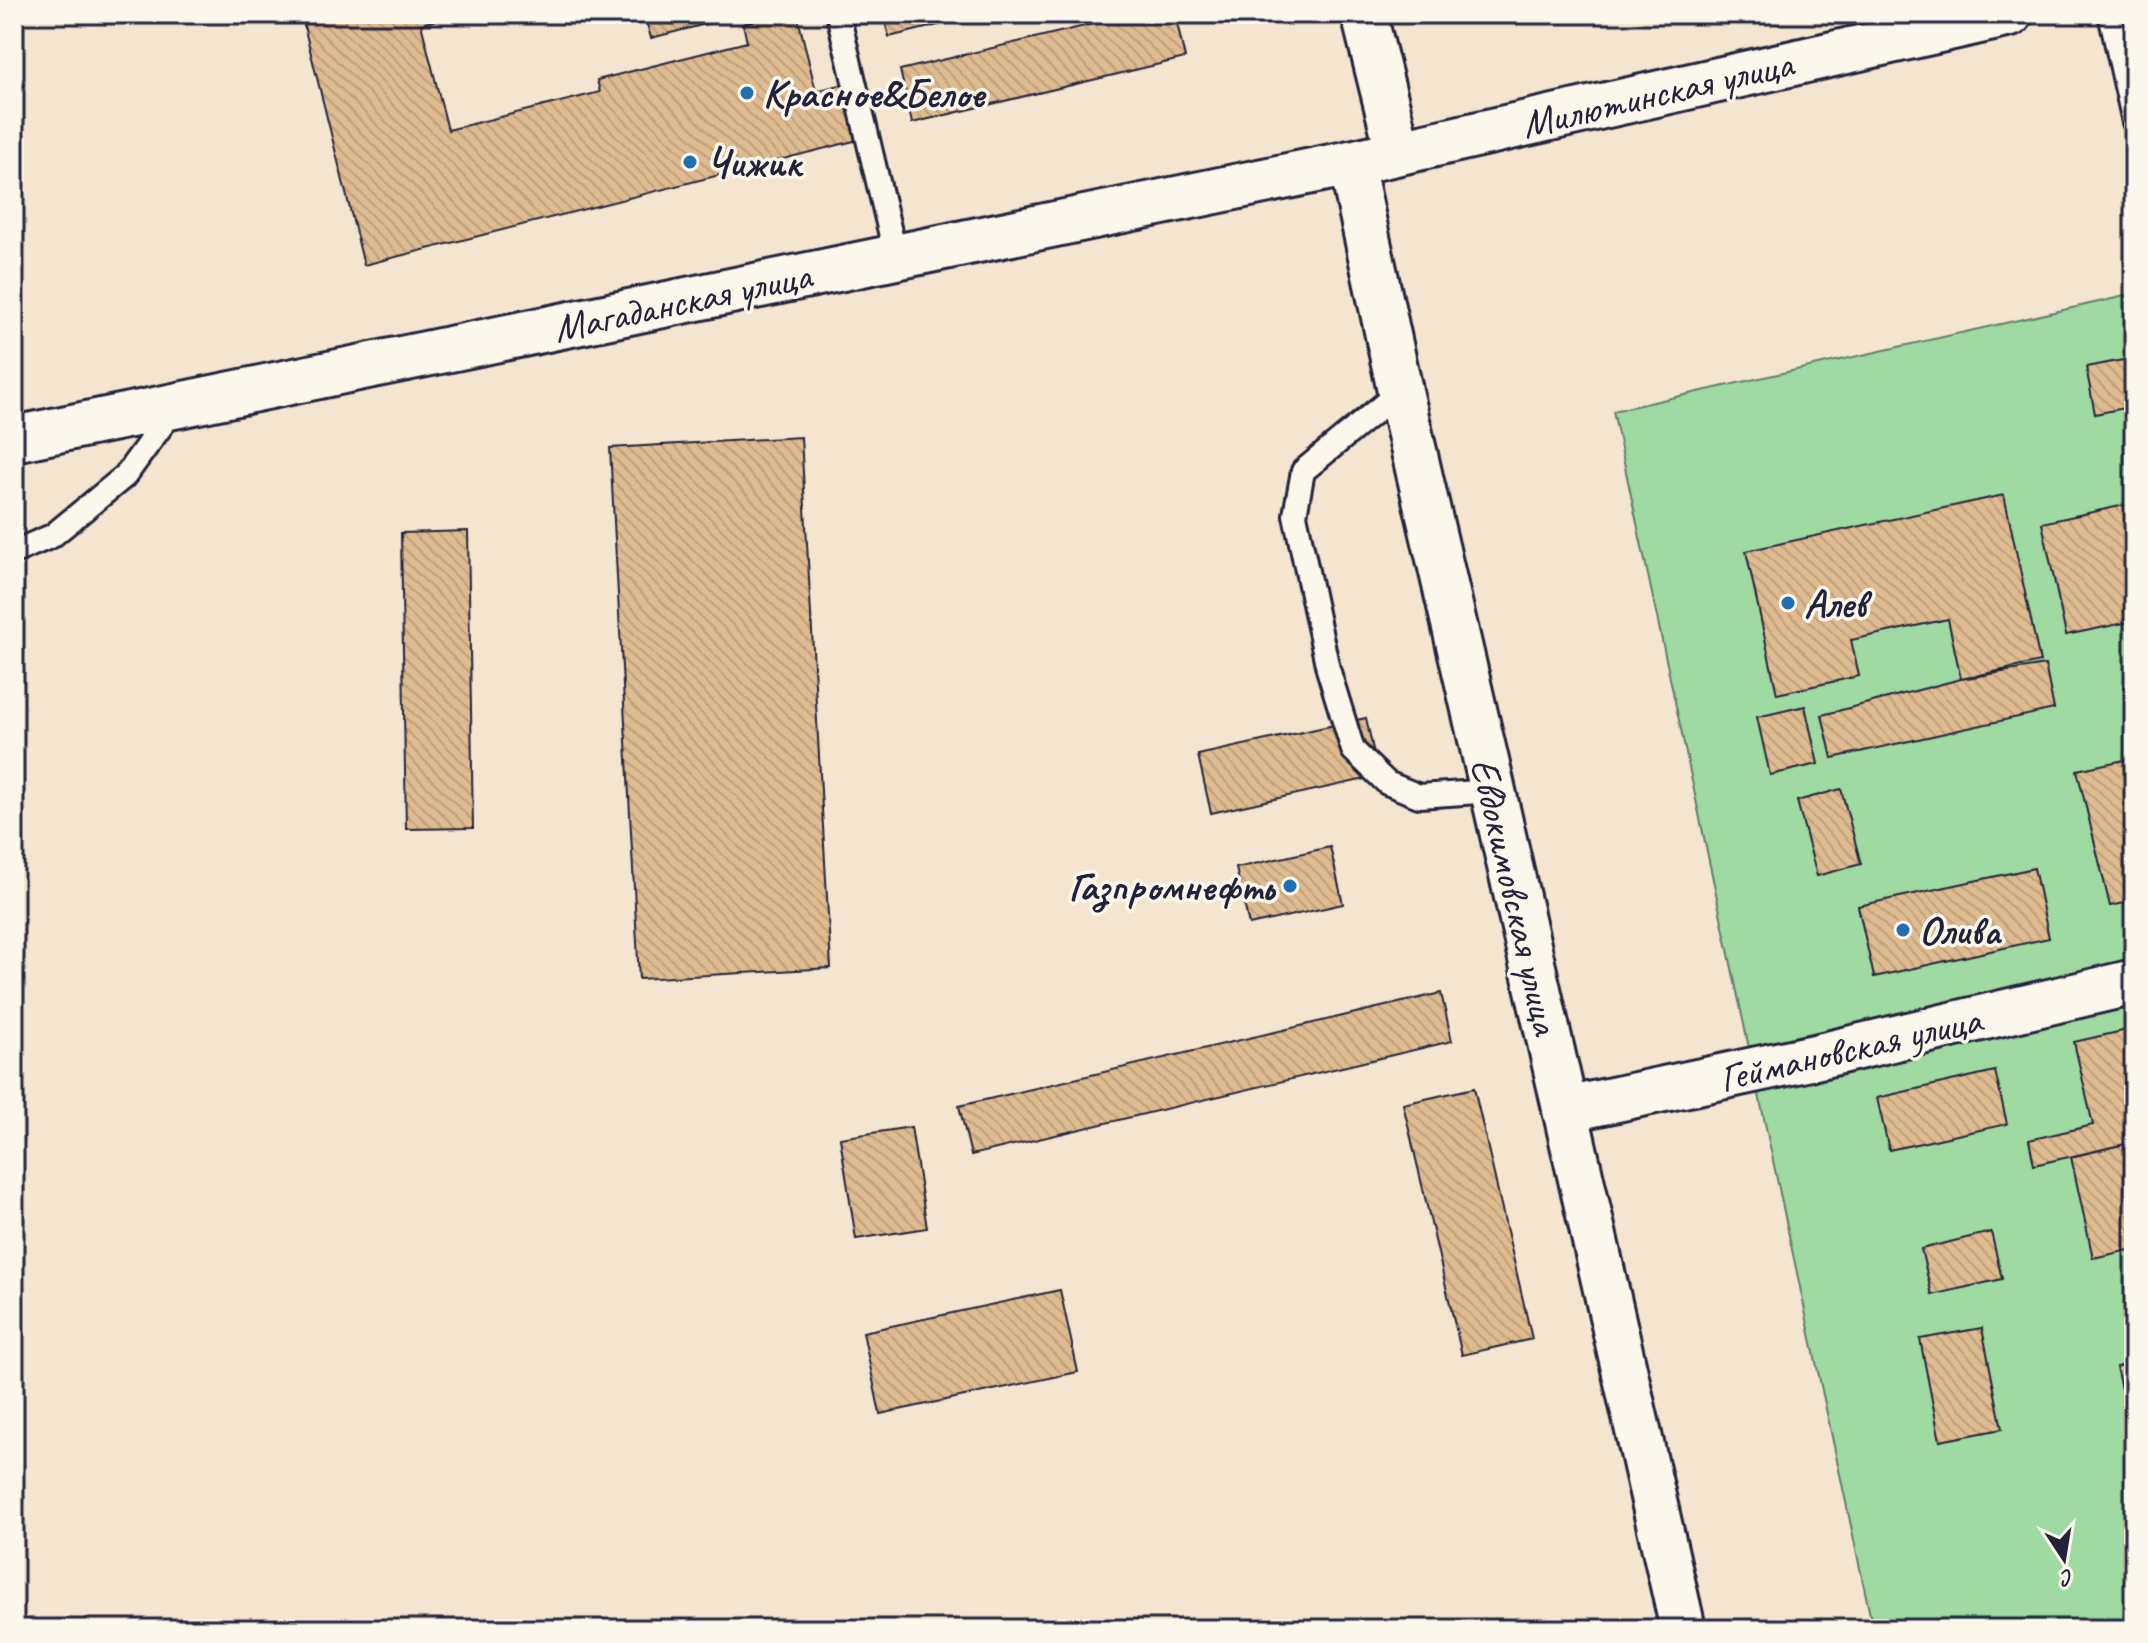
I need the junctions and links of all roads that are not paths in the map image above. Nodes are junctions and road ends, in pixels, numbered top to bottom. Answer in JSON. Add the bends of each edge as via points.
{"nodes":[{"id":1,"x":838,"y":14,"type":"edge"},
{"id":2,"x":1364,"y":14,"type":"edge"},
{"id":3,"x":2110,"y":14,"type":"edge"},
{"id":4,"x":1990,"y":16,"type":"edge"},
{"id":5,"x":2134,"y":122,"type":"edge"},
{"id":6,"x":1398,"y":151,"type":"junction"},
{"id":7,"x":1351,"y":163,"type":"junction"},
{"id":8,"x":896,"y":257,"type":"junction"},
{"id":9,"x":1400,"y":391,"type":"junction"},
{"id":10,"x":176,"y":406,"type":"junction"},
{"id":11,"x":14,"y":439,"type":"edge"},
{"id":12,"x":14,"y":552,"type":"edge"},
{"id":13,"x":1493,"y":791,"type":"junction"},
{"id":14,"x":2134,"y":982,"type":"edge"},
{"id":15,"x":1565,"y":1110,"type":"junction"},
{"id":16,"x":1683,"y":1629,"type":"edge"}],
"edges":[{"from":1,"to":8,"type":"lane"},
{"from":2,"to":6,"type":"main road"},
{"from":3,"to":5,"type":"lane"},
{"from":4,"to":6,"type":"main road","name":"Милютинская улица"},
{"from":6,"to":7,"type":"main road","name":"Милютинская улица"},
{"from":7,"to":8,"type":"main road","name":"Магаданская улица"},
{"from":7,"to":9,"type":"main road","name":"Евдокимовская улица"},
{"from":8,"to":10,"type":"main road","name":"Магаданская улица"},
{"from":9,"to":13,"type":"main road","name":"Евдокимовская улица"},
{"from":9,"to":13,"type":"lane","via":[[1303,471],[1295,515],[1328,669],[1353,750],[1387,783],[1419,796]]},
{"from":10,"to":11,"type":"main road","name":"Магаданская улица"},
{"from":10,"to":12,"type":"lane","via":[[125,476],[52,536]]},
{"from":13,"to":15,"type":"main road","name":"Евдокимовская улица"},
{"from":14,"to":15,"type":"main road","name":"Геймановская улица"},
{"from":15,"to":16,"type":"main road","name":"Евдокимовская улица"}]}
